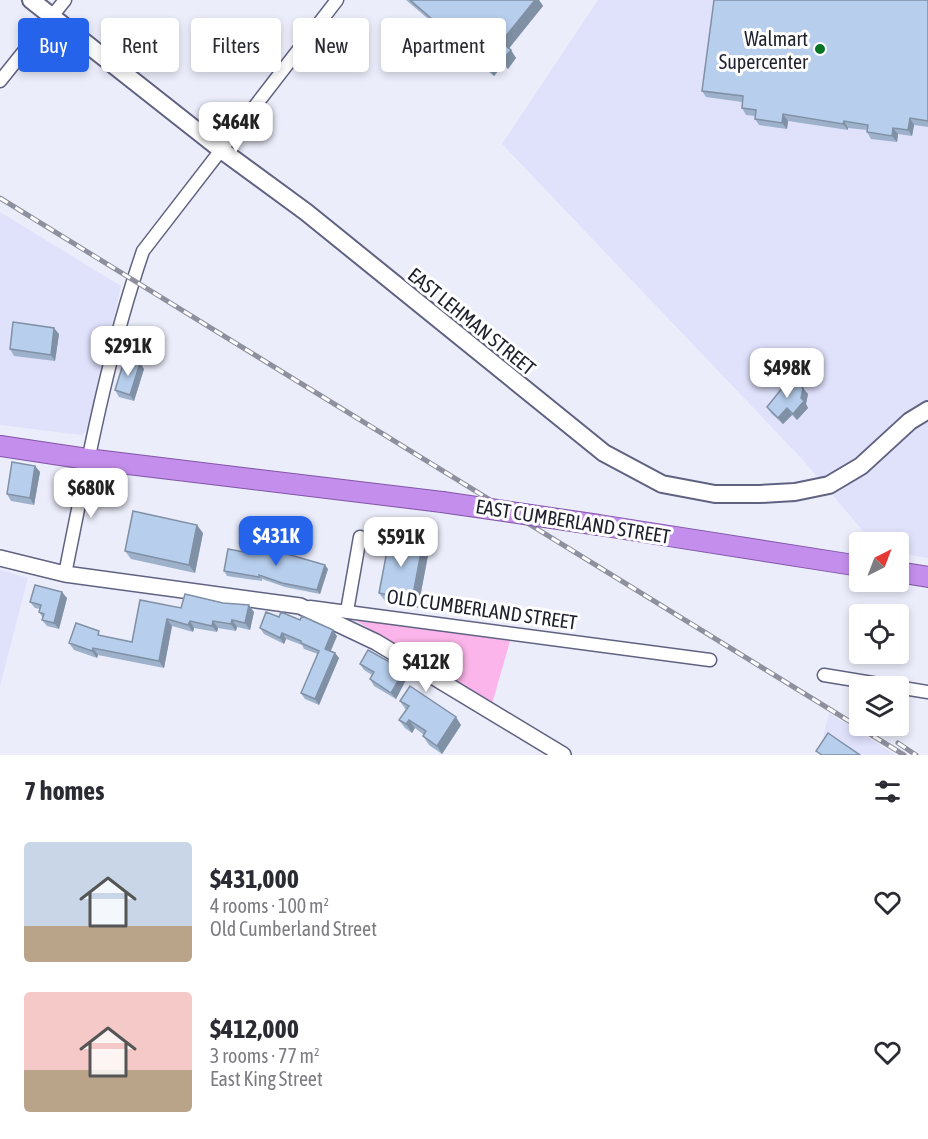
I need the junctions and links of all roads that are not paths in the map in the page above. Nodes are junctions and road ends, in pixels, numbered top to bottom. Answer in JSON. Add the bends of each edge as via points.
{"nodes":[{"id":1,"x":31,"y":0,"type":"edge"},
{"id":2,"x":65,"y":0,"type":"edge"},
{"id":3,"x":321,"y":0,"type":"edge"},
{"id":4,"x":334,"y":4,"type":"edge"},
{"id":5,"x":52,"y":16,"type":"junction"},
{"id":6,"x":0,"y":81,"type":"edge"},
{"id":7,"x":220,"y":149,"type":"junction"},
{"id":8,"x":928,"y":410,"type":"edge"},
{"id":9,"x":0,"y":446,"type":"edge"},
{"id":10,"x":87,"y":459,"type":"junction"},
{"id":11,"x":360,"y":537,"type":"dead end"},
{"id":12,"x":0,"y":558,"type":"edge"},
{"id":13,"x":849,"y":564,"type":"edge"},
{"id":14,"x":65,"y":574,"type":"junction"},
{"id":15,"x":909,"y":574,"type":"edge"},
{"id":16,"x":928,"y":577,"type":"edge"},
{"id":17,"x":300,"y":606,"type":"junction"},
{"id":18,"x":347,"y":611,"type":"junction"},
{"id":19,"x":710,"y":660,"type":"dead end"},
{"id":20,"x":824,"y":675,"type":"dead end"},
{"id":21,"x":928,"y":692,"type":"edge"},
{"id":22,"x":563,"y":755,"type":"edge"}],
"edges":[{"from":1,"to":5,"type":"main road","name":"EAST LEHMAN STREET"},
{"from":2,"to":5,"type":"street"},
{"from":3,"to":4,"type":"street"},
{"from":4,"to":7,"type":"street"},
{"from":5,"to":6,"type":"street"},
{"from":5,"to":7,"type":"main road","name":"EAST LEHMAN STREET"},
{"from":7,"to":8,"type":"main road","name":"EAST LEHMAN STREET","via":[[306,212],[604,453],[662,484],[715,494],[795,492],[829,485],[861,466],[910,421]]},
{"from":7,"to":10,"type":"street","via":[[143,251],[127,297]]},
{"from":9,"to":10,"type":"highway","name":"EAST CUMBERLAND STREET"},
{"from":10,"to":13,"type":"highway","name":"EAST CUMBERLAND STREET","bridge":true,"via":[[442,502]]},
{"from":10,"to":14,"type":"street"},
{"from":11,"to":18,"type":"street"},
{"from":12,"to":14,"type":"street","name":"OLD CUMBERLAND STREET"},
{"from":14,"to":17,"type":"street","name":"OLD CUMBERLAND STREET"},
{"from":15,"to":16,"type":"highway"},
{"from":17,"to":18,"type":"street","name":"OLD CUMBERLAND STREET"},
{"from":17,"to":22,"type":"street","via":[[376,642]]},
{"from":18,"to":19,"type":"street","name":"OLD CUMBERLAND STREET"},
{"from":20,"to":21,"type":"street"}]}
